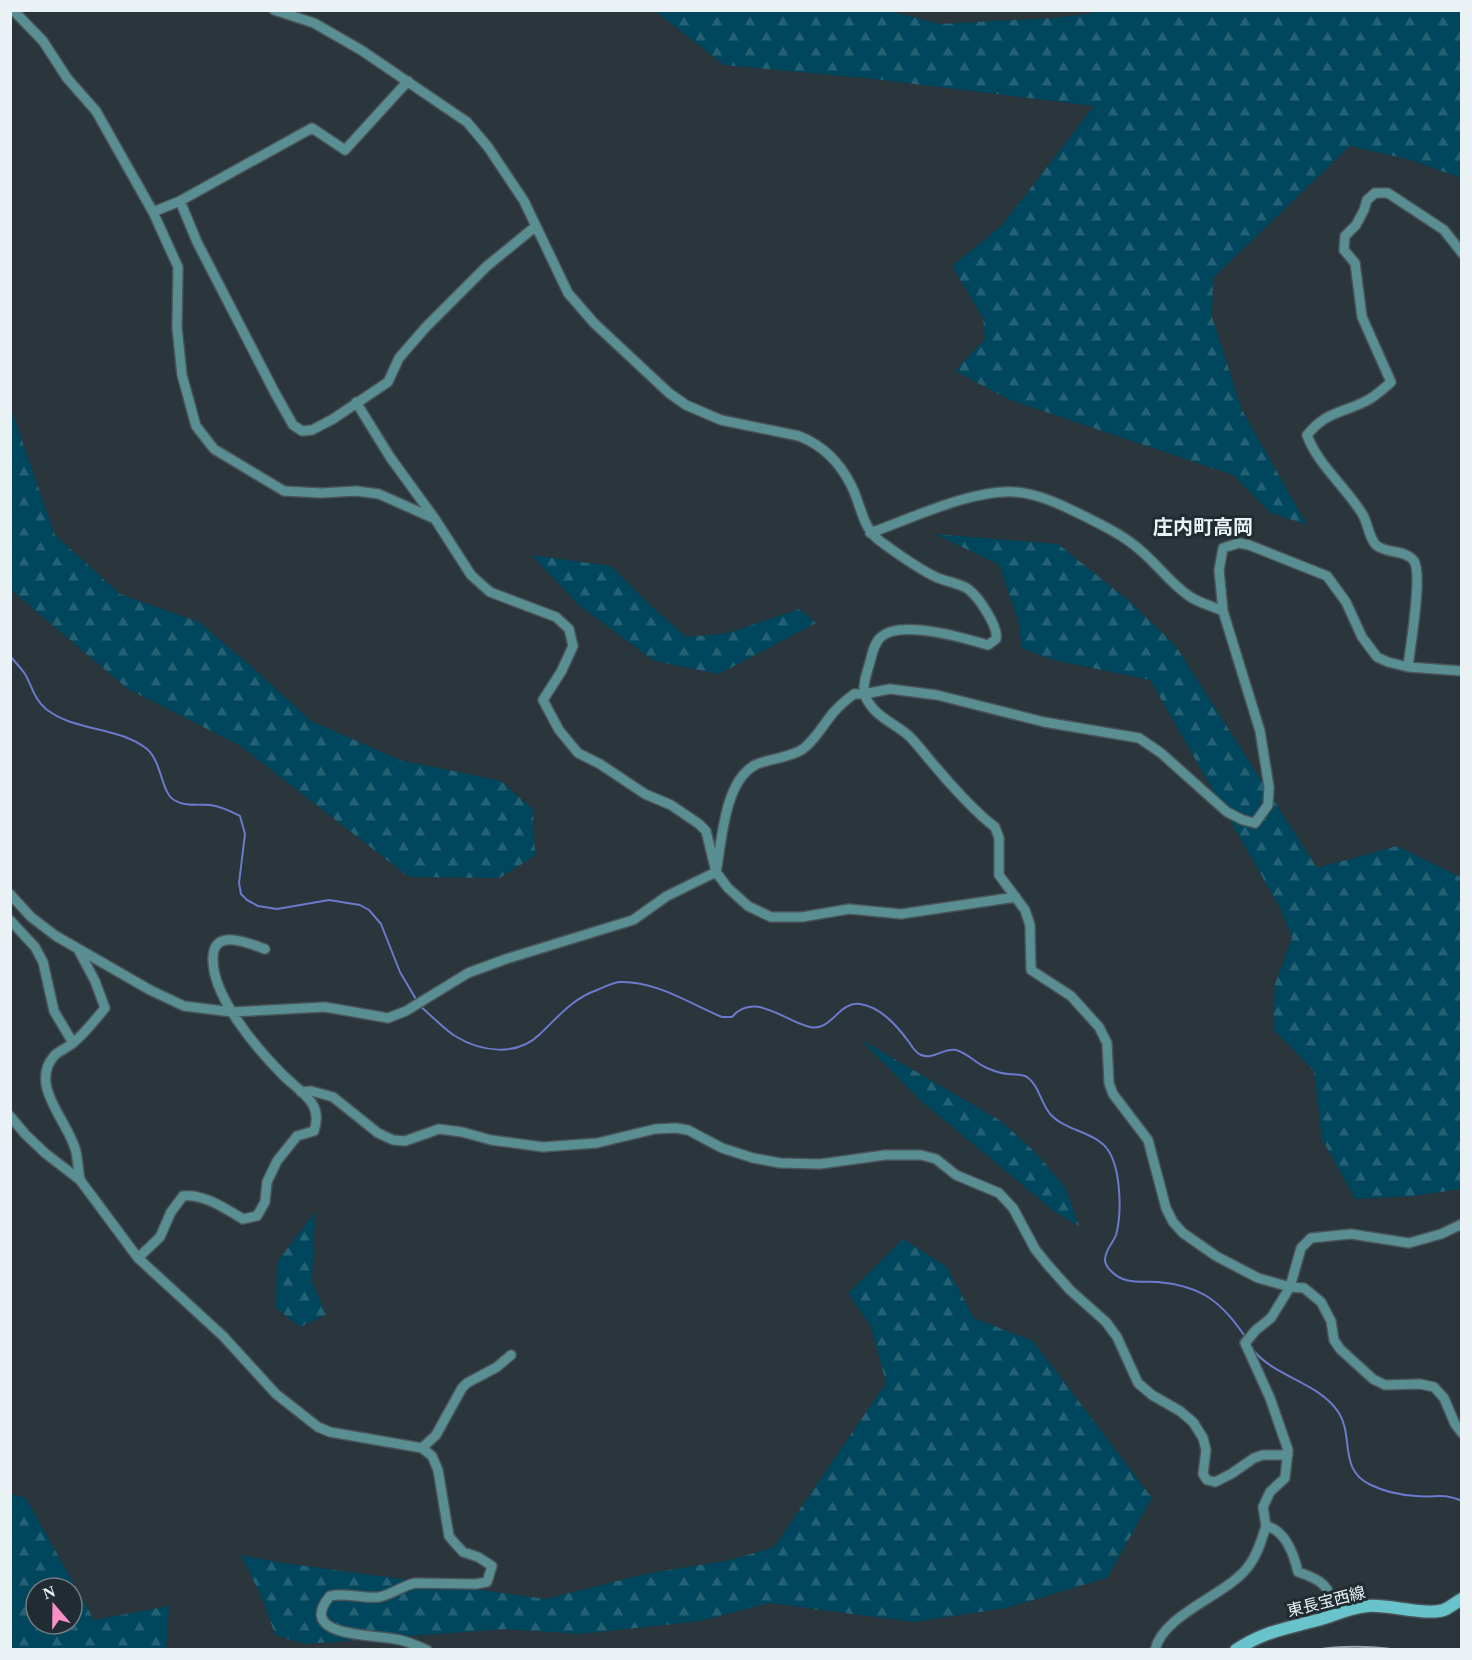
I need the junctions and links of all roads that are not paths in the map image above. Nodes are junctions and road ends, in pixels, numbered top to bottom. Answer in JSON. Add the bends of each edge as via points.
{"nodes":[{"id":1,"x":13,"y":10,"type":"edge"},
{"id":2,"x":273,"y":10,"type":"edge"},
{"id":3,"x":408,"y":81,"type":"junction"},
{"id":4,"x":180,"y":201,"type":"junction"},
{"id":5,"x":153,"y":212,"type":"junction"},
{"id":6,"x":536,"y":226,"type":"junction"},
{"id":7,"x":1461,"y":253,"type":"edge"},
{"id":8,"x":356,"y":402,"type":"junction"},
{"id":9,"x":435,"y":519,"type":"junction"},
{"id":10,"x":870,"y":533,"type":"junction"},
{"id":11,"x":1223,"y":611,"type":"junction"},
{"id":12,"x":1408,"y":667,"type":"junction"},
{"id":13,"x":1461,"y":671,"type":"edge"},
{"id":14,"x":864,"y":694,"type":"junction"},
{"id":15,"x":716,"y":872,"type":"junction"},
{"id":16,"x":10,"y":894,"type":"edge"},
{"id":17,"x":1016,"y":897,"type":"junction"},
{"id":18,"x":10,"y":920,"type":"edge"},
{"id":19,"x":264,"y":949,"type":"dead end"},
{"id":20,"x":79,"y":951,"type":"junction"},
{"id":21,"x":232,"y":1012,"type":"junction"},
{"id":22,"x":73,"y":1043,"type":"junction"},
{"id":23,"x":301,"y":1092,"type":"junction"},
{"id":24,"x":10,"y":1116,"type":"edge"},
{"id":25,"x":80,"y":1180,"type":"junction"},
{"id":26,"x":1461,"y":1224,"type":"edge"},
{"id":27,"x":138,"y":1257,"type":"junction"},
{"id":28,"x":1290,"y":1287,"type":"junction"},
{"id":29,"x":511,"y":1355,"type":"dead end"},
{"id":30,"x":1461,"y":1433,"type":"edge"},
{"id":31,"x":422,"y":1448,"type":"junction"},
{"id":32,"x":1288,"y":1455,"type":"junction"},
{"id":33,"x":1266,"y":1526,"type":"junction"},
{"id":34,"x":1461,"y":1599,"type":"edge"},
{"id":35,"x":1338,"y":1613,"type":"junction"},
{"id":36,"x":427,"y":1650,"type":"edge"},
{"id":37,"x":1155,"y":1650,"type":"edge"},
{"id":38,"x":1236,"y":1650,"type":"edge"}],
"edges":[{"from":1,"to":5,"type":"street","via":[[44,41],[67,78],[96,111]]},
{"from":2,"to":3,"type":"street","via":[[314,23]]},
{"from":3,"to":4,"type":"street","via":[[345,150],[312,128]]},
{"from":3,"to":6,"type":"street","via":[[467,122],[509,176]]},
{"from":4,"to":5,"type":"street"},
{"from":4,"to":8,"type":"street","via":[[197,242],[297,429],[312,429]]},
{"from":5,"to":9,"type":"street","via":[[178,267],[177,328],[182,375],[196,426],[214,449],[284,491],[379,494]]},
{"from":6,"to":8,"type":"street","via":[[487,266],[426,327],[399,358],[388,382]]},
{"from":6,"to":10,"type":"street","via":[[568,293],[638,365],[669,393],[709,416],[812,441],[840,467]]},
{"from":7,"to":12,"type":"street","via":[[1444,230],[1403,201],[1388,193],[1375,193],[1366,200],[1356,225],[1345,236],[1344,250],[1355,263],[1362,318],[1391,382],[1365,402],[1317,423],[1306,435],[1363,516],[1376,544],[1414,561],[1417,596]]},
{"from":8,"to":9,"type":"street"},
{"from":9,"to":15,"type":"street","via":[[471,576],[490,592],[556,617],[569,628],[573,646],[543,700],[559,730],[578,753],[699,824],[706,831]]},
{"from":10,"to":11,"type":"street","via":[[954,502],[1000,493],[1028,494],[1058,503],[1103,526],[1139,548],[1191,597]]},
{"from":10,"to":14,"type":"street","via":[[937,577],[970,591],[997,634],[988,645],[939,632],[892,631],[880,637],[875,646]]},
{"from":11,"to":12,"type":"street","via":[[1219,570],[1223,548],[1239,543],[1258,548],[1327,576],[1346,602],[1371,651],[1388,662]]},
{"from":11,"to":14,"type":"street","via":[[1260,731],[1266,765],[1268,805],[1255,824],[1227,812],[1139,738],[1044,722],[937,695],[890,689]]},
{"from":12,"to":13,"type":"street"},
{"from":14,"to":15,"type":"street","via":[[854,694],[801,751],[752,766],[736,784],[724,820]]},
{"from":14,"to":17,"type":"street","via":[[872,708],[909,736],[995,827],[999,838],[999,875]]},
{"from":15,"to":17,"type":"street","via":[[748,906],[771,917],[802,917],[849,909],[902,914]]},
{"from":15,"to":21,"type":"street","via":[[667,896],[633,920],[468,973],[388,1018],[325,1007]]},
{"from":16,"to":20,"type":"street","via":[[31,917]]},
{"from":17,"to":28,"type":"street","via":[[1026,910],[1030,926],[1031,970],[1071,996],[1099,1027],[1107,1043],[1113,1094],[1148,1140],[1173,1222],[1195,1244],[1216,1256],[1258,1278]]},
{"from":18,"to":22,"type":"street","via":[[35,946],[43,962],[54,1011]]},
{"from":19,"to":21,"type":"street","via":[[229,939],[213,948],[218,984]]},
{"from":20,"to":21,"type":"street","via":[[184,1006]]},
{"from":20,"to":22,"type":"street","via":[[105,1008]]},
{"from":21,"to":23,"type":"street","via":[[260,1052]]},
{"from":22,"to":25,"type":"street","via":[[54,1056],[46,1079],[48,1094],[76,1152]]},
{"from":23,"to":27,"type":"street","via":[[315,1110],[314,1131],[297,1136],[277,1161],[257,1216],[243,1219],[224,1207],[192,1195],[183,1196],[160,1237]]},
{"from":23,"to":32,"type":"street","via":[[333,1097],[378,1133],[393,1140],[405,1141],[439,1130],[543,1147],[597,1143],[676,1128],[722,1148],[780,1164],[820,1164],[885,1155],[936,1159],[956,1175],[999,1193],[1013,1208],[1047,1264],[1117,1337],[1138,1383],[1193,1422],[1206,1450],[1203,1474],[1207,1480],[1215,1482],[1263,1455]]},
{"from":24,"to":25,"type":"street","via":[[45,1153]]},
{"from":25,"to":27,"type":"street"},
{"from":26,"to":28,"type":"street","via":[[1409,1243],[1351,1234],[1311,1238],[1301,1248]]},
{"from":27,"to":31,"type":"street","via":[[223,1336],[276,1394],[318,1427]]},
{"from":28,"to":30,"type":"street","via":[[1304,1288],[1320,1302],[1340,1349],[1373,1379],[1385,1385],[1434,1387],[1444,1398]]},
{"from":28,"to":32,"type":"street","via":[[1271,1318],[1245,1343],[1270,1398]]},
{"from":29,"to":31,"type":"street","via":[[462,1388],[436,1435]]},
{"from":31,"to":36,"type":"street","via":[[432,1456],[438,1470],[449,1536],[463,1552],[492,1566],[487,1582],[415,1583],[374,1597],[337,1594],[323,1604],[321,1617],[343,1633],[400,1640]]},
{"from":32,"to":33,"type":"street","via":[[1285,1478],[1270,1492],[1263,1508]]},
{"from":33,"to":35,"type":"street","via":[[1287,1543],[1298,1572],[1318,1578]]},
{"from":33,"to":37,"type":"street","via":[[1250,1565],[1169,1627]]},
{"from":34,"to":35,"type":"main road","name":"東長宝西線","via":[[1435,1611],[1377,1605]]},
{"from":35,"to":38,"type":"main road","name":"東長宝西線","via":[[1253,1638]]}]}
